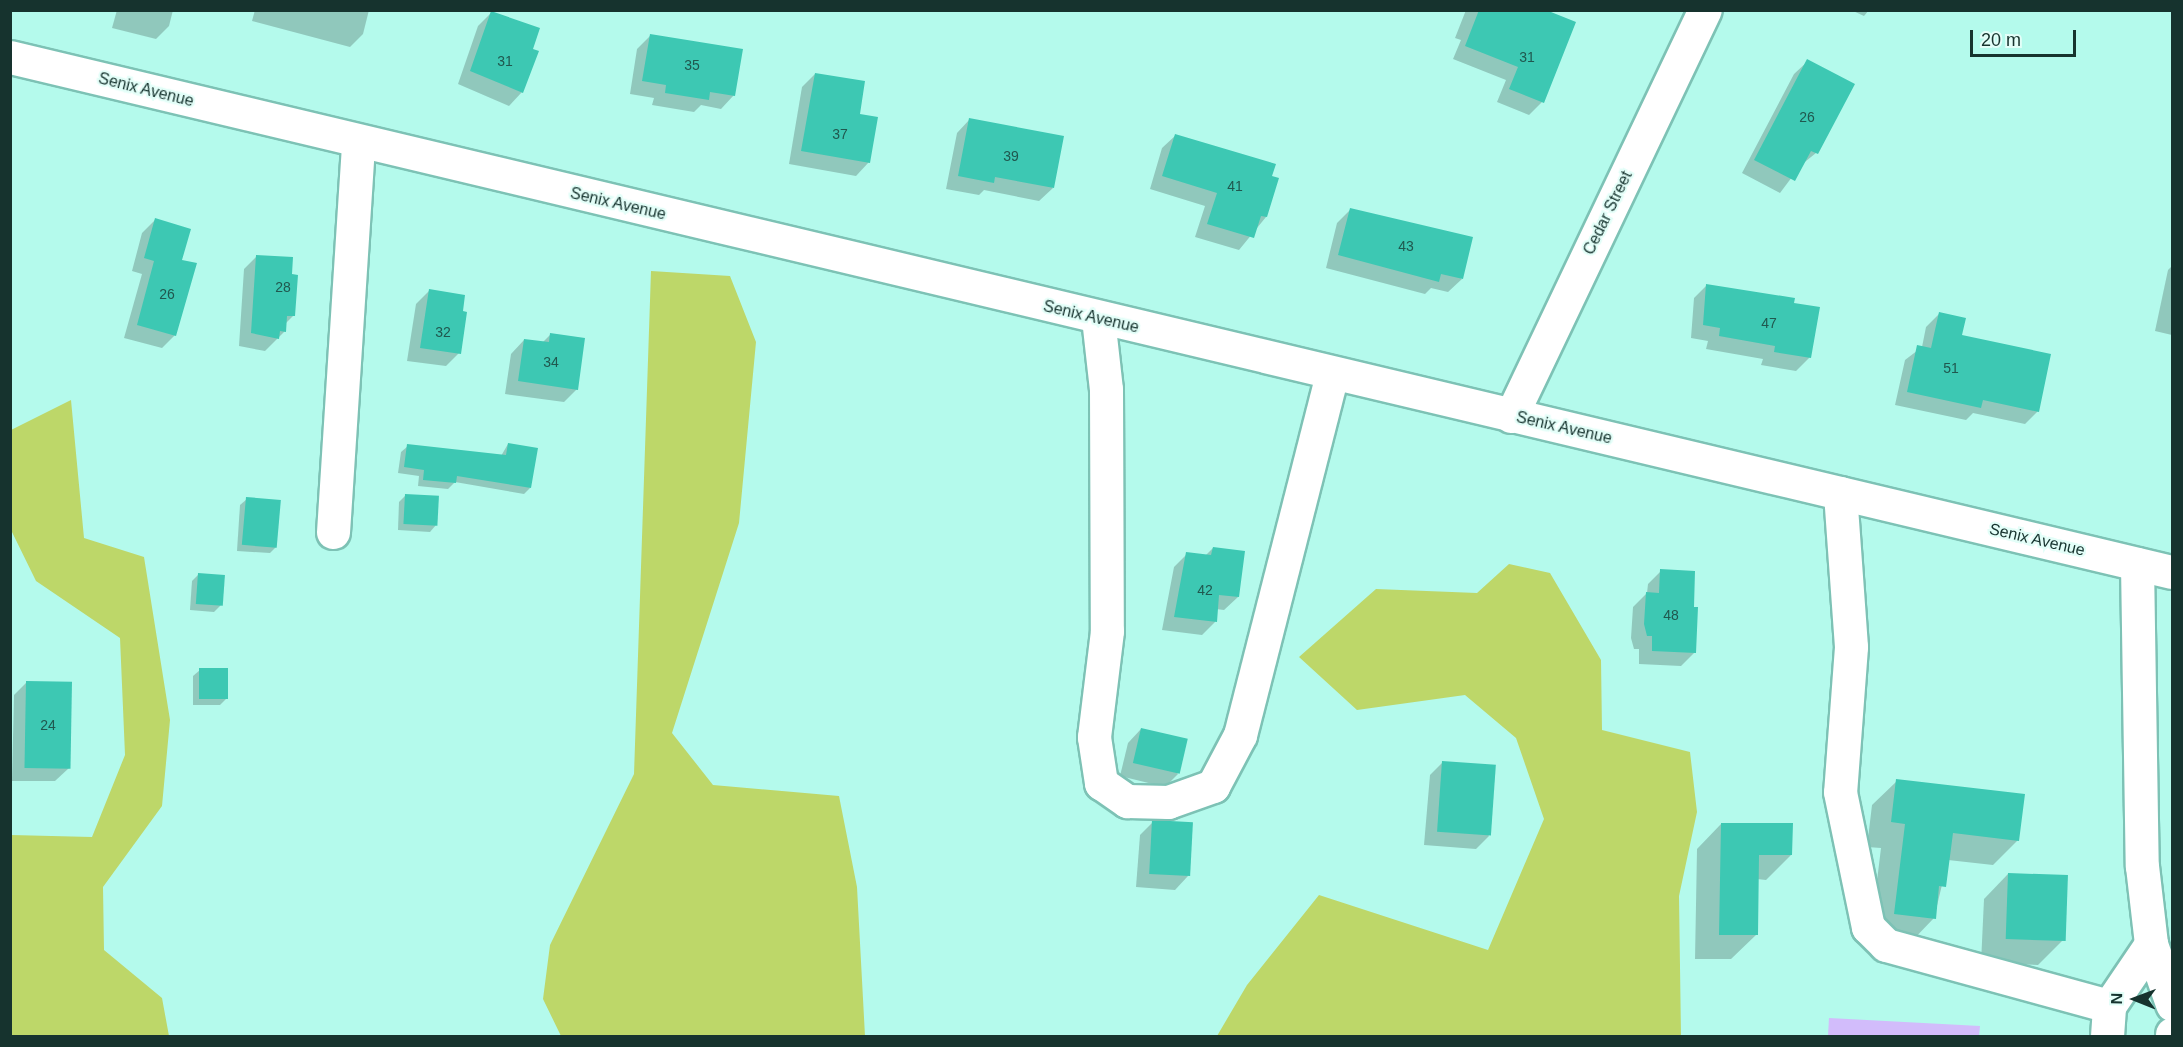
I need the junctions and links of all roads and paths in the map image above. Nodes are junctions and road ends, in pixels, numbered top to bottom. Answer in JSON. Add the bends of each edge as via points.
{"nodes":[{"id":1,"x":1705,"y":10,"type":"edge"},
{"id":2,"x":10,"y":57,"type":"edge"},
{"id":3,"x":358,"y":142,"type":"junction"},
{"id":4,"x":1098,"y":318,"type":"junction"},
{"id":5,"x":1332,"y":375,"type":"junction"},
{"id":6,"x":1511,"y":416,"type":"junction"},
{"id":7,"x":1840,"y":494,"type":"junction"},
{"id":8,"x":333,"y":532,"type":"dead end"},
{"id":9,"x":2137,"y":564,"type":"junction"},
{"id":10,"x":2172,"y":572,"type":"edge"},
{"id":11,"x":2151,"y":944,"type":"junction"},
{"id":12,"x":2172,"y":1004,"type":"edge"},
{"id":13,"x":2108,"y":1021,"type":"edge"}],
"edges":[{"from":1,"to":6,"type":"street","name":"Cedar Street"},
{"from":2,"to":3,"type":"street","name":"Senix Avenue"},
{"from":3,"to":4,"type":"street","name":"Senix Avenue"},
{"from":3,"to":8,"type":"street"},
{"from":4,"to":5,"type":"street","name":"Senix Avenue"},
{"from":4,"to":5,"type":"street","via":[[1106,389],[1107,631],[1094,737],[1101,783],[1127,801],[1168,802],[1213,786],[1240,735]]},
{"from":5,"to":6,"type":"street","name":"Senix Avenue"},
{"from":6,"to":7,"type":"street","name":"Senix Avenue"},
{"from":7,"to":9,"type":"street","name":"Senix Avenue"},
{"from":7,"to":13,"type":"street","via":[[1851,646],[1840,792],[1868,927],[1886,945]]},
{"from":9,"to":10,"type":"street","name":"Senix Avenue"},
{"from":9,"to":11,"type":"street","via":[[2142,866]]},
{"from":11,"to":12,"type":"street"},
{"from":11,"to":13,"type":"street"}]}
